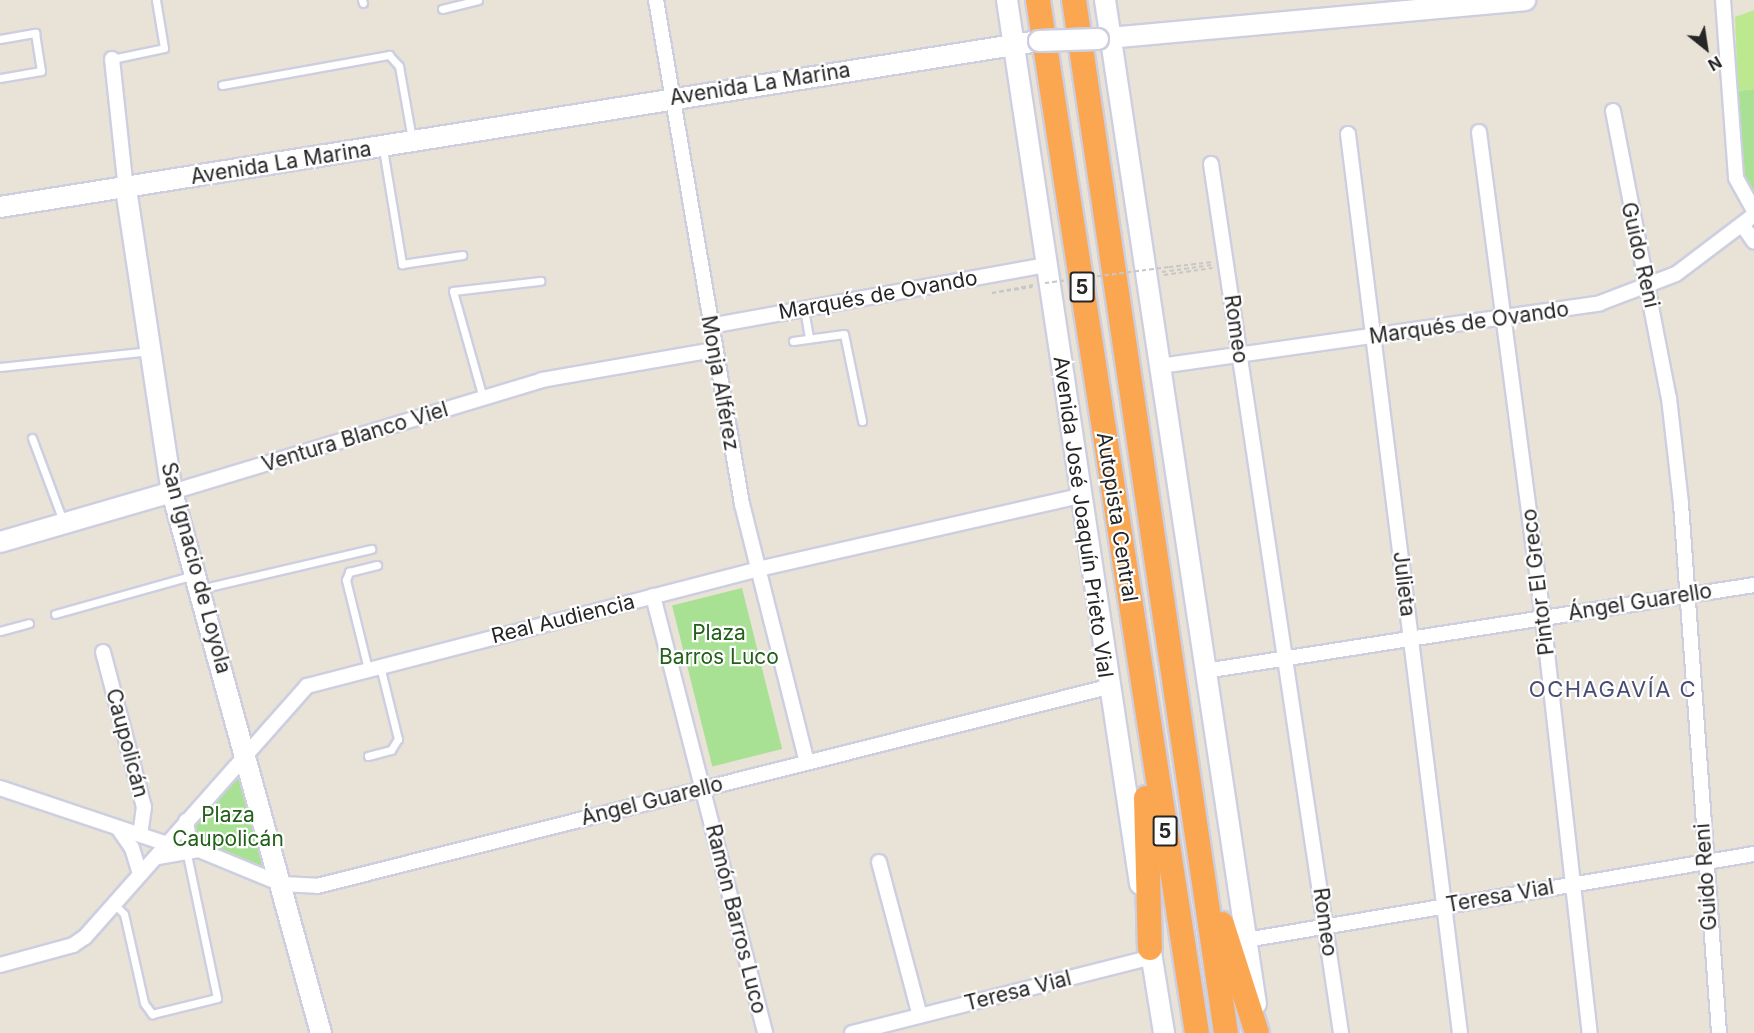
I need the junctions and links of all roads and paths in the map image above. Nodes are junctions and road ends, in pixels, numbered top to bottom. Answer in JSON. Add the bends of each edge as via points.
{"nodes":[{"id":1,"x":156,"y":0,"type":"edge"},
{"id":2,"x":478,"y":0,"type":"edge"},
{"id":3,"x":656,"y":0,"type":"edge"},
{"id":4,"x":1007,"y":0,"type":"edge"},
{"id":5,"x":1038,"y":0,"type":"edge"},
{"id":6,"x":1074,"y":0,"type":"edge"},
{"id":7,"x":1105,"y":0,"type":"edge"},
{"id":8,"x":1380,"y":0,"type":"edge"},
{"id":9,"x":1525,"y":0,"type":"edge"},
{"id":10,"x":1723,"y":0,"type":"edge"},
{"id":11,"x":442,"y":9,"type":"dead end"},
{"id":12,"x":1323,"y":12,"type":"junction"},
{"id":13,"x":1106,"y":34,"type":"junction"},
{"id":14,"x":0,"y":39,"type":"edge"},
{"id":15,"x":1013,"y":43,"type":"junction"},
{"id":16,"x":112,"y":59,"type":"joint"},
{"id":17,"x":0,"y":78,"type":"edge"},
{"id":18,"x":222,"y":85,"type":"dead end"},
{"id":19,"x":673,"y":99,"type":"junction"},
{"id":20,"x":1612,"y":111,"type":"dead end"},
{"id":21,"x":1479,"y":132,"type":"dead end"},
{"id":22,"x":1348,"y":134,"type":"dead end"},
{"id":23,"x":413,"y":142,"type":"junction"},
{"id":24,"x":383,"y":147,"type":"junction"},
{"id":25,"x":1211,"y":164,"type":"dead end"},
{"id":26,"x":126,"y":189,"type":"junction"},
{"id":27,"x":0,"y":207,"type":"edge"},
{"id":28,"x":1754,"y":213,"type":"edge"},
{"id":29,"x":1743,"y":226,"type":"junction"},
{"id":30,"x":1754,"y":242,"type":"edge"},
{"id":31,"x":462,"y":255,"type":"dead end"},
{"id":32,"x":1225,"y":263,"type":"junction"},
{"id":33,"x":1169,"y":269,"type":"junction"},
{"id":34,"x":1045,"y":274,"type":"junction"},
{"id":35,"x":540,"y":281,"type":"dead end"},
{"id":36,"x":1648,"y":288,"type":"junction"},
{"id":37,"x":1020,"y":289,"type":"dead end"},
{"id":38,"x":804,"y":309,"type":"junction"},
{"id":39,"x":1505,"y":318,"type":"junction"},
{"id":40,"x":710,"y":326,"type":"junction"},
{"id":41,"x":1374,"y":336,"type":"junction"},
{"id":42,"x":808,"y":337,"type":"junction"},
{"id":43,"x":793,"y":341,"type":"dead end"},
{"id":44,"x":150,"y":350,"type":"junction"},
{"id":45,"x":714,"y":350,"type":"junction"},
{"id":46,"x":1239,"y":355,"type":"junction"},
{"id":47,"x":1160,"y":366,"type":"junction"},
{"id":48,"x":0,"y":367,"type":"edge"},
{"id":49,"x":483,"y":398,"type":"junction"},
{"id":50,"x":862,"y":421,"type":"dead end"},
{"id":51,"x":32,"y":438,"type":"dead end"},
{"id":52,"x":172,"y":492,"type":"junction"},
{"id":53,"x":1079,"y":496,"type":"junction"},
{"id":54,"x":64,"y":524,"type":"junction"},
{"id":55,"x":0,"y":542,"type":"edge"},
{"id":56,"x":371,"y":549,"type":"dead end"},
{"id":57,"x":376,"y":565,"type":"dead end"},
{"id":58,"x":758,"y":569,"type":"junction"},
{"id":59,"x":198,"y":582,"type":"junction"},
{"id":60,"x":1754,"y":585,"type":"edge"},
{"id":61,"x":1688,"y":595,"type":"junction"},
{"id":62,"x":653,"y":596,"type":"junction"},
{"id":63,"x":55,"y":615,"type":"dead end"},
{"id":64,"x":1543,"y":617,"type":"junction"},
{"id":65,"x":29,"y":623,"type":"dead end"},
{"id":66,"x":0,"y":631,"type":"edge"},
{"id":67,"x":1411,"y":638,"type":"junction"},
{"id":68,"x":103,"y":652,"type":"dead end"},
{"id":69,"x":1282,"y":659,"type":"junction"},
{"id":70,"x":374,"y":667,"type":"junction"},
{"id":71,"x":1205,"y":671,"type":"junction"},
{"id":72,"x":1108,"y":687,"type":"junction"},
{"id":73,"x":1145,"y":700,"type":"junction"},
{"id":74,"x":246,"y":748,"type":"junction"},
{"id":75,"x":368,"y":756,"type":"dead end"},
{"id":76,"x":807,"y":762,"type":"junction"},
{"id":77,"x":0,"y":788,"type":"edge"},
{"id":78,"x":703,"y":788,"type":"junction"},
{"id":79,"x":1196,"y":818,"type":"junction"},
{"id":80,"x":186,"y":821,"type":"junction"},
{"id":81,"x":116,"y":827,"type":"junction"},
{"id":82,"x":140,"y":835,"type":"junction"},
{"id":83,"x":167,"y":844,"type":"junction"},
{"id":84,"x":192,"y":850,"type":"junction"},
{"id":85,"x":1754,"y":854,"type":"edge"},
{"id":86,"x":153,"y":860,"type":"junction"},
{"id":87,"x":879,"y":862,"type":"dead end"},
{"id":88,"x":1705,"y":862,"type":"junction"},
{"id":89,"x":140,"y":874,"type":"junction"},
{"id":90,"x":282,"y":884,"type":"junction"},
{"id":91,"x":1570,"y":884,"type":"junction"},
{"id":92,"x":114,"y":904,"type":"junction"},
{"id":93,"x":1444,"y":906,"type":"junction"},
{"id":94,"x":1325,"y":926,"type":"junction"},
{"id":95,"x":1246,"y":940,"type":"junction"},
{"id":96,"x":1151,"y":953,"type":"junction"},
{"id":97,"x":0,"y":964,"type":"edge"},
{"id":98,"x":920,"y":1016,"type":"junction"},
{"id":99,"x":321,"y":1033,"type":"edge"},
{"id":100,"x":765,"y":1033,"type":"edge"},
{"id":101,"x":852,"y":1033,"type":"edge"},
{"id":102,"x":1164,"y":1033,"type":"edge"},
{"id":103,"x":1197,"y":1033,"type":"edge"},
{"id":104,"x":1226,"y":1033,"type":"edge"},
{"id":105,"x":1258,"y":1033,"type":"edge"},
{"id":106,"x":1341,"y":1033,"type":"edge"},
{"id":107,"x":1460,"y":1033,"type":"edge"},
{"id":108,"x":1590,"y":1033,"type":"edge"},
{"id":109,"x":1719,"y":1033,"type":"edge"}],
"edges":[{"from":1,"to":16,"type":"lane","via":[[164,48]]},
{"from":2,"to":11,"type":"lane"},
{"from":3,"to":19,"type":"street","name":"Monja Alférez"},
{"from":4,"to":15,"type":"street","name":"Avenida José Joaquín Prieto Vial"},
{"from":5,"to":73,"type":"highway","name":"Autopista Central","number":"5"},
{"from":6,"to":79,"type":"highway","name":"Autopista Central","number":"5"},
{"from":7,"to":13,"type":"street"},
{"from":8,"to":12,"type":"street","name":"Avenida La Marina"},
{"from":9,"to":12,"type":"street","name":"Avenida La Marina"},
{"from":10,"to":28,"type":"street","via":[[1733,97],[1727,102],[1738,185]]},
{"from":12,"to":13,"type":"street","name":"Avenida La Marina"},
{"from":13,"to":15,"type":"street","name":"Avenida La Marina","bridge":true},
{"from":13,"to":47,"type":"street"},
{"from":14,"to":17,"type":"lane","via":[[35,33],[41,71]]},
{"from":15,"to":19,"type":"street","name":"Avenida La Marina"},
{"from":15,"to":34,"type":"street","name":"Avenida José Joaquín Prieto Vial"},
{"from":16,"to":26,"type":"street","name":"San Ignacio de Loyola"},
{"from":18,"to":23,"type":"lane","via":[[389,55],[399,66]]},
{"from":19,"to":23,"type":"street","name":"Avenida La Marina"},
{"from":19,"to":40,"type":"street","name":"Monja Alférez"},
{"from":20,"to":36,"type":"street","name":"Guido Reni","via":[[1632,231]]},
{"from":21,"to":39,"type":"street","name":"Pintor El Greco"},
{"from":22,"to":41,"type":"street","name":"Julieta"},
{"from":23,"to":24,"type":"street","name":"Avenida La Marina"},
{"from":24,"to":26,"type":"street","name":"Avenida La Marina"},
{"from":24,"to":31,"type":"lane","via":[[402,264]]},
{"from":25,"to":32,"type":"street","name":"Romeo"},
{"from":26,"to":27,"type":"street","name":"Avenida La Marina"},
{"from":26,"to":44,"type":"street","name":"San Ignacio de Loyola"},
{"from":28,"to":29,"type":"street","name":"Marqués de Ovando"},
{"from":29,"to":30,"type":"street"},
{"from":29,"to":36,"type":"street","name":"Marqués de Ovando","via":[[1696,262]]},
{"from":32,"to":33,"type":"path"},
{"from":32,"to":33,"type":"path","via":[[1159,276]]},
{"from":32,"to":46,"type":"street","name":"Romeo"},
{"from":33,"to":34,"type":"path","bridge":true},
{"from":34,"to":37,"type":"path","via":[[992,291]]},
{"from":34,"to":38,"type":"street","name":"Marqués de Ovando"},
{"from":34,"to":53,"type":"street","name":"Avenida José Joaquín Prieto Vial"},
{"from":35,"to":49,"type":"lane","via":[[453,291]]},
{"from":36,"to":39,"type":"street","name":"Marqués de Ovando","via":[[1600,303]]},
{"from":36,"to":61,"type":"street","name":"Guido Reni","via":[[1669,398]]},
{"from":38,"to":40,"type":"street","name":"Marqués de Ovando"},
{"from":38,"to":42,"type":"lane"},
{"from":39,"to":41,"type":"street","name":"Marqués de Ovando"},
{"from":39,"to":64,"type":"street","name":"Pintor El Greco"},
{"from":40,"to":45,"type":"street","name":"Monja Alférez"},
{"from":41,"to":46,"type":"street","name":"Marqués de Ovando"},
{"from":41,"to":67,"type":"street","name":"Julieta"},
{"from":42,"to":43,"type":"lane"},
{"from":42,"to":50,"type":"lane","via":[[844,334]]},
{"from":44,"to":48,"type":"lane"},
{"from":44,"to":52,"type":"street","name":"San Ignacio de Loyola"},
{"from":45,"to":49,"type":"street","name":"Ventura Blanco Viel","via":[[570,373]]},
{"from":45,"to":58,"type":"street","name":"Monja Alférez"},
{"from":46,"to":47,"type":"street","name":"Marqués de Ovando"},
{"from":46,"to":69,"type":"street","name":"Romeo"},
{"from":47,"to":71,"type":"street"},
{"from":49,"to":52,"type":"street","name":"Ventura Blanco Viel"},
{"from":51,"to":54,"type":"lane"},
{"from":52,"to":54,"type":"street","name":"Ventura Blanco Viel"},
{"from":52,"to":59,"type":"street","name":"San Ignacio de Loyola"},
{"from":53,"to":58,"type":"street","name":"Real Audiencia"},
{"from":53,"to":72,"type":"street","name":"Avenida José Joaquín Prieto Vial"},
{"from":54,"to":55,"type":"street","name":"Ventura Blanco Viel"},
{"from":56,"to":59,"type":"lane"},
{"from":57,"to":70,"type":"lane","via":[[349,572],[346,580]]},
{"from":58,"to":62,"type":"street","name":"Real Audiencia"},
{"from":58,"to":76,"type":"street","name":"Monja Alférez"},
{"from":59,"to":63,"type":"lane"},
{"from":59,"to":74,"type":"street","name":"San Ignacio de Loyola"},
{"from":60,"to":61,"type":"street","name":"Ángel Guarello"},
{"from":61,"to":64,"type":"street","name":"Ángel Guarello"},
{"from":61,"to":88,"type":"street","name":"Guido Reni"},
{"from":62,"to":70,"type":"street","name":"Real Audiencia"},
{"from":62,"to":78,"type":"street","name":"Ramón Barros Luco"},
{"from":64,"to":67,"type":"street","name":"Ángel Guarello"},
{"from":64,"to":91,"type":"street","name":"Pintor El Greco"},
{"from":65,"to":66,"type":"lane"},
{"from":67,"to":69,"type":"street","name":"Ángel Guarello"},
{"from":67,"to":93,"type":"street","name":"Julieta"},
{"from":68,"to":82,"type":"street","name":"Caupolicán","via":[[144,807]]},
{"from":69,"to":71,"type":"street","name":"Ángel Guarello"},
{"from":69,"to":94,"type":"street","name":"Romeo"},
{"from":70,"to":74,"type":"street","name":"Real Audiencia","via":[[299,690]]},
{"from":70,"to":75,"type":"lane","via":[[398,739],[391,750]]},
{"from":71,"to":95,"type":"street"},
{"from":72,"to":76,"type":"street","name":"Ángel Guarello"},
{"from":72,"to":96,"type":"street","name":"Avenida José Joaquín Prieto Vial"},
{"from":73,"to":96,"type":"highway"},
{"from":73,"to":103,"type":"highway","name":"Autopista Central","number":"5"},
{"from":74,"to":80,"type":"street","name":"Real Audiencia"},
{"from":74,"to":90,"type":"street","name":"San Ignacio de Loyola"},
{"from":76,"to":78,"type":"street","name":"Ángel Guarello"},
{"from":77,"to":81,"type":"street"},
{"from":78,"to":90,"type":"street","name":"Ángel Guarello","via":[[316,886]]},
{"from":78,"to":100,"type":"street","name":"Ramón Barros Luco"},
{"from":79,"to":104,"type":"highway","name":"Autopista Central","number":"5"},
{"from":79,"to":105,"type":"highway"},
{"from":80,"to":83,"type":"street","name":"Real Audiencia"},
{"from":80,"to":84,"type":"street"},
{"from":81,"to":82,"type":"street"},
{"from":81,"to":89,"type":"street","via":[[132,848]]},
{"from":82,"to":83,"type":"street"},
{"from":83,"to":86,"type":"street"},
{"from":84,"to":86,"type":"street"},
{"from":84,"to":90,"type":"street","name":"Ángel Guarello"},
{"from":84,"to":92,"type":"lane","via":[[217,998],[152,1014],[144,1003],[124,914]]},
{"from":85,"to":88,"type":"street","name":"Teresa Vial"},
{"from":86,"to":89,"type":"street"},
{"from":87,"to":98,"type":"street"},
{"from":88,"to":91,"type":"street","name":"Teresa Vial"},
{"from":88,"to":109,"type":"street","name":"Guido Reni"},
{"from":89,"to":92,"type":"street"},
{"from":90,"to":99,"type":"street","name":"San Ignacio de Loyola"},
{"from":91,"to":93,"type":"street","name":"Teresa Vial"},
{"from":91,"to":108,"type":"street","name":"Pintor El Greco"},
{"from":92,"to":97,"type":"street","via":[[73,945]]},
{"from":93,"to":94,"type":"street","name":"Teresa Vial"},
{"from":93,"to":107,"type":"street","name":"Julieta"},
{"from":94,"to":95,"type":"street","name":"Teresa Vial"},
{"from":94,"to":106,"type":"street","name":"Romeo"},
{"from":95,"to":105,"type":"street"},
{"from":96,"to":98,"type":"street","name":"Teresa Vial"},
{"from":96,"to":102,"type":"street","name":"Avenida José Joaquín Prieto Vial"},
{"from":98,"to":101,"type":"street","name":"Teresa Vial"}]}
